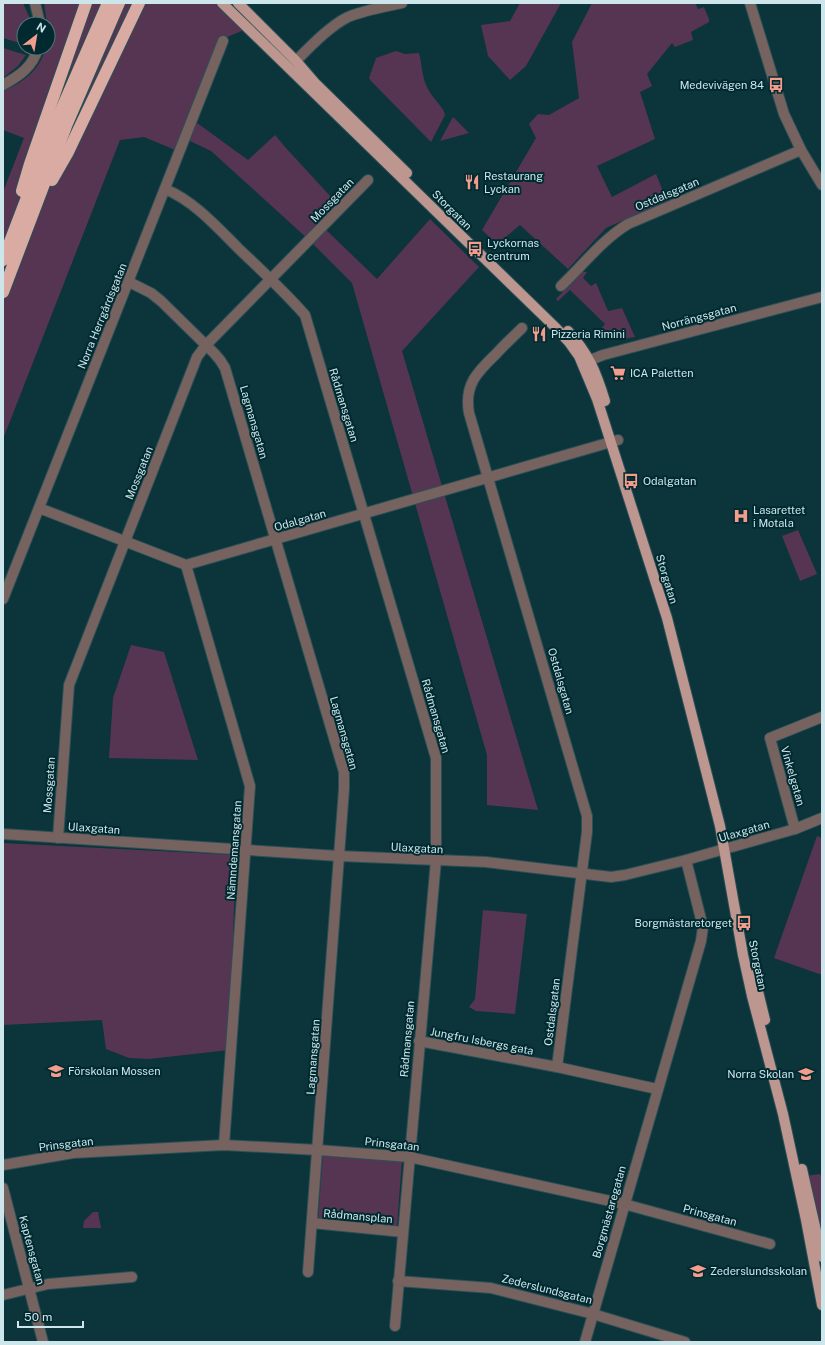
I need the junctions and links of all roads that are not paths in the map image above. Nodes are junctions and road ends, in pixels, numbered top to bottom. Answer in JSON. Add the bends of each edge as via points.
{"nodes":[{"id":1,"x":35,"y":3,"type":"edge"},
{"id":2,"x":86,"y":3,"type":"edge"},
{"id":3,"x":108,"y":3,"type":"edge"},
{"id":4,"x":119,"y":3,"type":"edge"},
{"id":5,"x":139,"y":3,"type":"edge"},
{"id":6,"x":222,"y":3,"type":"edge"},
{"id":7,"x":238,"y":3,"type":"edge"},
{"id":8,"x":402,"y":3,"type":"edge"},
{"id":9,"x":750,"y":3,"type":"edge"},
{"id":10,"x":38,"y":16,"type":"edge"},
{"id":11,"x":223,"y":41,"type":"dead end"},
{"id":12,"x":35,"y":56,"type":"edge"},
{"id":13,"x":296,"y":61,"type":"junction"},
{"id":14,"x":289,"y":68,"type":"junction"},
{"id":15,"x":3,"y":85,"type":"edge"},
{"id":16,"x":801,"y":150,"type":"junction"},
{"id":17,"x":368,"y":180,"type":"dead end"},
{"id":18,"x":822,"y":185,"type":"edge"},
{"id":19,"x":165,"y":189,"type":"junction"},
{"id":20,"x":33,"y":212,"type":"junction"},
{"id":21,"x":3,"y":256,"type":"edge"},
{"id":22,"x":3,"y":260,"type":"edge"},
{"id":23,"x":271,"y":279,"type":"junction"},
{"id":24,"x":128,"y":282,"type":"junction"},
{"id":25,"x":561,"y":286,"type":"dead end"},
{"id":26,"x":3,"y":292,"type":"edge"},
{"id":27,"x":822,"y":297,"type":"edge"},
{"id":28,"x":522,"y":328,"type":"dead end"},
{"id":29,"x":206,"y":345,"type":"junction"},
{"id":30,"x":587,"y":361,"type":"junction"},
{"id":31,"x":615,"y":441,"type":"junction"},
{"id":32,"x":489,"y":478,"type":"junction"},
{"id":33,"x":39,"y":508,"type":"junction"},
{"id":34,"x":365,"y":514,"type":"junction"},
{"id":35,"x":276,"y":540,"type":"junction"},
{"id":36,"x":124,"y":542,"type":"junction"},
{"id":37,"x":186,"y":565,"type":"junction"},
{"id":38,"x":3,"y":599,"type":"edge"},
{"id":39,"x":822,"y":717,"type":"edge"},
{"id":40,"x":822,"y":818,"type":"edge"},
{"id":41,"x":796,"y":829,"type":"junction"},
{"id":42,"x":3,"y":834,"type":"edge"},
{"id":43,"x":58,"y":838,"type":"junction"},
{"id":44,"x":728,"y":848,"type":"junction"},
{"id":45,"x":246,"y":850,"type":"junction"},
{"id":46,"x":339,"y":856,"type":"junction"},
{"id":47,"x":436,"y":860,"type":"junction"},
{"id":48,"x":686,"y":860,"type":"junction"},
{"id":49,"x":582,"y":873,"type":"junction"},
{"id":50,"x":419,"y":1041,"type":"junction"},
{"id":51,"x":557,"y":1067,"type":"junction"},
{"id":52,"x":657,"y":1089,"type":"junction"},
{"id":53,"x":224,"y":1145,"type":"junction"},
{"id":54,"x":318,"y":1150,"type":"junction"},
{"id":55,"x":409,"y":1157,"type":"junction"},
{"id":56,"x":3,"y":1165,"type":"edge"},
{"id":57,"x":3,"y":1188,"type":"edge"},
{"id":58,"x":624,"y":1204,"type":"junction"},
{"id":59,"x":312,"y":1223,"type":"junction"},
{"id":60,"x":403,"y":1232,"type":"junction"},
{"id":61,"x":770,"y":1244,"type":"dead end"},
{"id":62,"x":822,"y":1257,"type":"edge"},
{"id":63,"x":308,"y":1272,"type":"dead end"},
{"id":64,"x":132,"y":1277,"type":"dead end"},
{"id":65,"x":398,"y":1281,"type":"junction"},
{"id":66,"x":30,"y":1289,"type":"junction"},
{"id":67,"x":3,"y":1295,"type":"edge"},
{"id":68,"x":822,"y":1305,"type":"edge"},
{"id":69,"x":593,"y":1314,"type":"junction"},
{"id":70,"x":395,"y":1326,"type":"dead end"},
{"id":71,"x":43,"y":1342,"type":"edge"},
{"id":72,"x":585,"y":1342,"type":"edge"},
{"id":73,"x":685,"y":1342,"type":"edge"}],
"edges":[{"from":1,"to":10,"type":"street"},
{"from":2,"to":21,"type":"highway","via":[[30,164]]},
{"from":3,"to":22,"type":"highway","via":[[56,122]]},
{"from":4,"to":20,"type":"highway","via":[[66,126]]},
{"from":5,"to":20,"type":"highway","via":[[68,152]]},
{"from":6,"to":14,"type":"main road","name":"Storgatan"},
{"from":7,"to":13,"type":"main road","name":"Storgatan"},
{"from":8,"to":13,"type":"street","via":[[357,14],[341,21]]},
{"from":9,"to":16,"type":"street","via":[[782,108]]},
{"from":11,"to":19,"type":"street","name":"Norra Herrgårdsgatan"},
{"from":12,"to":15,"type":"street","via":[[30,66]]},
{"from":13,"to":14,"type":"street"},
{"from":13,"to":30,"type":"main road","name":"Storgatan","via":[[564,327],[579,343]]},
{"from":14,"to":30,"type":"main road","name":"Storgatan"},
{"from":16,"to":18,"type":"street"},
{"from":16,"to":25,"type":"street","name":"Ostdalsgatan","via":[[628,224],[614,233]]},
{"from":17,"to":23,"type":"street","name":"Mossgatan"},
{"from":19,"to":23,"type":"street","name":"Rådmansgatan","via":[[200,211]]},
{"from":19,"to":24,"type":"street","name":"Norra Herrgårdsgatan"},
{"from":20,"to":26,"type":"highway"},
{"from":23,"to":29,"type":"street","name":"Mossgatan"},
{"from":23,"to":34,"type":"street","name":"Rådmansgatan","via":[[305,315]]},
{"from":24,"to":29,"type":"street","name":"Lagmansgatan","via":[[151,293]]},
{"from":24,"to":33,"type":"street","name":"Norra Herrgårdsgatan"},
{"from":27,"to":30,"type":"street","name":"Norrängsgatan"},
{"from":28,"to":32,"type":"street","name":"Ostdalsgatan","via":[[478,371],[469,393],[469,413]]},
{"from":29,"to":35,"type":"street","name":"Lagmansgatan","via":[[220,360],[227,375]]},
{"from":29,"to":36,"type":"street","name":"Mossgatan","via":[[197,357]]},
{"from":30,"to":31,"type":"main road","name":"Storgatan","via":[[597,376]]},
{"from":31,"to":32,"type":"street","name":"Odalgatan"},
{"from":31,"to":44,"type":"main road","name":"Storgatan","via":[[674,616]]},
{"from":32,"to":34,"type":"street","name":"Odalgatan"},
{"from":32,"to":49,"type":"street","name":"Ostdalsgatan","via":[[586,808],[587,828]]},
{"from":33,"to":36,"type":"street"},
{"from":33,"to":38,"type":"street","name":"Norra Herrgårdsgatan"},
{"from":34,"to":35,"type":"street","name":"Odalgatan"},
{"from":34,"to":47,"type":"street","name":"Rådmansgatan","via":[[436,758]]},
{"from":35,"to":37,"type":"street","name":"Odalgatan"},
{"from":35,"to":46,"type":"street","name":"Lagmansgatan","via":[[344,772]]},
{"from":36,"to":37,"type":"street"},
{"from":36,"to":43,"type":"street","name":"Mossgatan","via":[[67,690]]},
{"from":37,"to":45,"type":"street","name":"Nämndemansgatan","via":[[249,780]]},
{"from":39,"to":41,"type":"street","name":"Vinkelgatan","via":[[770,738]]},
{"from":40,"to":41,"type":"street","name":"Ulaxgatan"},
{"from":41,"to":44,"type":"street","name":"Ulaxgatan"},
{"from":42,"to":43,"type":"street","name":"Ulaxgatan"},
{"from":43,"to":45,"type":"street","name":"Ulaxgatan"},
{"from":44,"to":48,"type":"street","name":"Ulaxgatan"},
{"from":44,"to":62,"type":"main road","name":"Storgatan","via":[[754,976],[790,1112]]},
{"from":44,"to":68,"type":"main road","name":"Storgatan","via":[[743,955],[783,1114]]},
{"from":45,"to":46,"type":"street","name":"Ulaxgatan"},
{"from":45,"to":53,"type":"street","name":"Nämndemansgatan"},
{"from":46,"to":47,"type":"street","name":"Ulaxgatan"},
{"from":46,"to":54,"type":"street","name":"Lagmansgatan"},
{"from":47,"to":49,"type":"street","name":"Ulaxgatan","via":[[486,862]]},
{"from":47,"to":50,"type":"street","name":"Rådmansgatan"},
{"from":48,"to":49,"type":"street","name":"Ulaxgatan","via":[[618,876]]},
{"from":48,"to":52,"type":"street","via":[[704,927]]},
{"from":49,"to":51,"type":"street","name":"Ostdalsgatan"},
{"from":50,"to":51,"type":"street","name":"Jungfru Isbergs gata"},
{"from":50,"to":55,"type":"street","name":"Rådmansgatan"},
{"from":51,"to":52,"type":"street","name":"Jungfru Isbergs gata"},
{"from":52,"to":58,"type":"street","name":"Borgmästaregatan"},
{"from":53,"to":54,"type":"street","name":"Prinsgatan"},
{"from":53,"to":56,"type":"street","name":"Prinsgatan","via":[[73,1153]]},
{"from":54,"to":55,"type":"street","name":"Prinsgatan"},
{"from":54,"to":59,"type":"street","name":"Lagmansgatan"},
{"from":55,"to":58,"type":"street","name":"Prinsgatan"},
{"from":55,"to":60,"type":"street","name":"Rådmansgatan"},
{"from":57,"to":66,"type":"street","name":"Kaptensgatan"},
{"from":58,"to":61,"type":"street","name":"Prinsgatan"},
{"from":58,"to":69,"type":"street","name":"Borgmästaregatan"},
{"from":59,"to":60,"type":"street","name":"Rådmansplan"},
{"from":59,"to":63,"type":"street","name":"Lagmansgatan"},
{"from":60,"to":65,"type":"street","name":"Rådmansgatan"},
{"from":64,"to":66,"type":"street","via":[[48,1284]]},
{"from":65,"to":69,"type":"street","name":"Zederslundsgatan","via":[[491,1288]]},
{"from":65,"to":70,"type":"street","name":"Rådmansgatan"},
{"from":66,"to":67,"type":"street"},
{"from":66,"to":71,"type":"street","name":"Kaptensgatan"},
{"from":69,"to":72,"type":"street","name":"Borgmästaregatan"},
{"from":69,"to":73,"type":"street","name":"Zederslundsgatan"}]}
